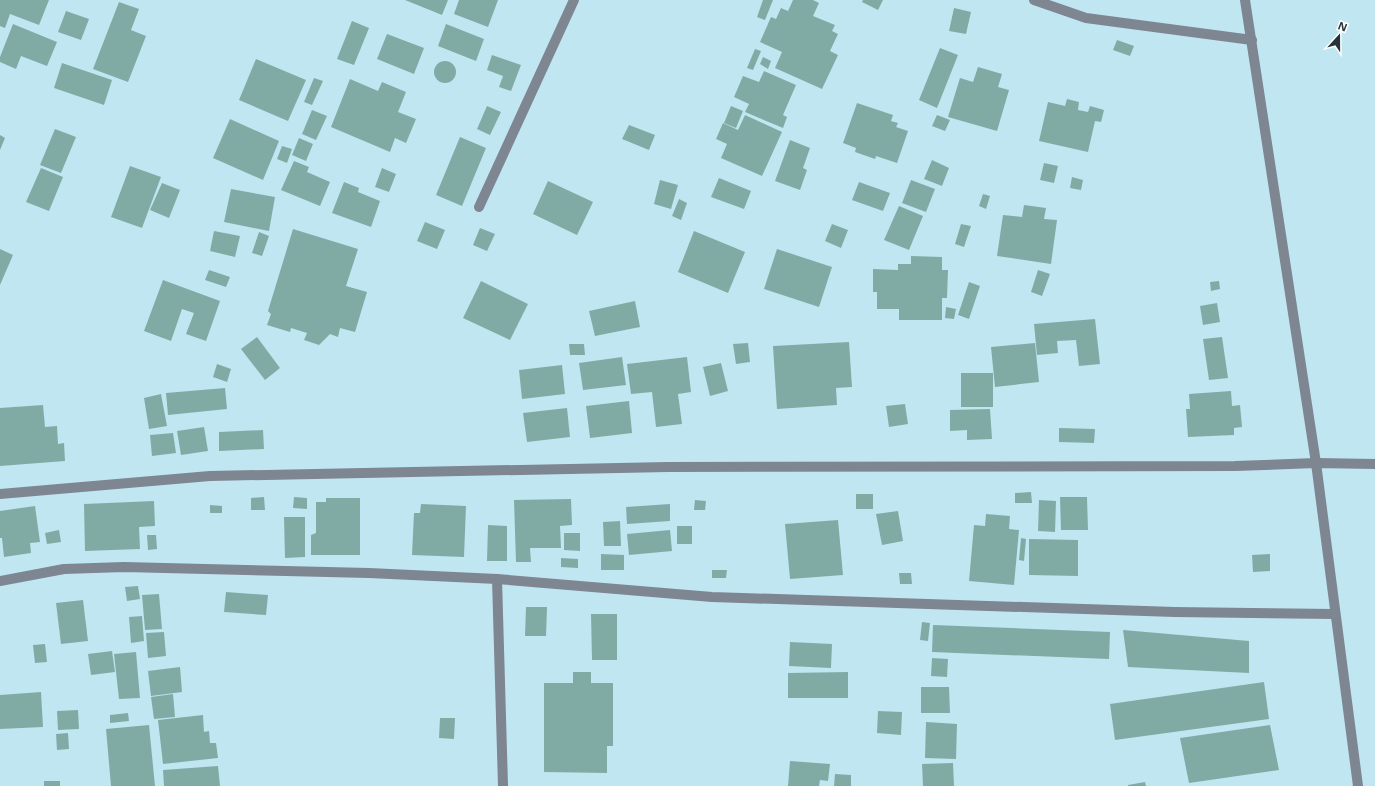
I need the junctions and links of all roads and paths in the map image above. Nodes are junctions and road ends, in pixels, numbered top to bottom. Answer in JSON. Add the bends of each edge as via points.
{"nodes":[{"id":1,"x":574,"y":0,"type":"edge"},
{"id":2,"x":1034,"y":0,"type":"edge"},
{"id":3,"x":1246,"y":0,"type":"edge"},
{"id":4,"x":1252,"y":40,"type":"junction"},
{"id":5,"x":479,"y":206,"type":"dead end"},
{"id":6,"x":1316,"y":463,"type":"junction"},
{"id":7,"x":1375,"y":464,"type":"edge"},
{"id":8,"x":0,"y":494,"type":"edge"},
{"id":9,"x":497,"y":579,"type":"junction"},
{"id":10,"x":0,"y":581,"type":"edge"},
{"id":11,"x":1335,"y":614,"type":"junction"},
{"id":12,"x":503,"y":786,"type":"edge"},
{"id":13,"x":1358,"y":786,"type":"edge"}],
"edges":[{"from":1,"to":5,"type":"street"},
{"from":2,"to":4,"type":"street","via":[[1086,18]]},
{"from":3,"to":4,"type":"street"},
{"from":4,"to":6,"type":"street"},
{"from":6,"to":7,"type":"street"},
{"from":6,"to":8,"type":"street","via":[[1235,466],[668,467],[210,476]]},
{"from":6,"to":11,"type":"street"},
{"from":9,"to":10,"type":"street","via":[[124,567],[64,569]]},
{"from":9,"to":11,"type":"street","via":[[712,597],[1175,612]]},
{"from":9,"to":12,"type":"street"},
{"from":11,"to":13,"type":"street"}]}
